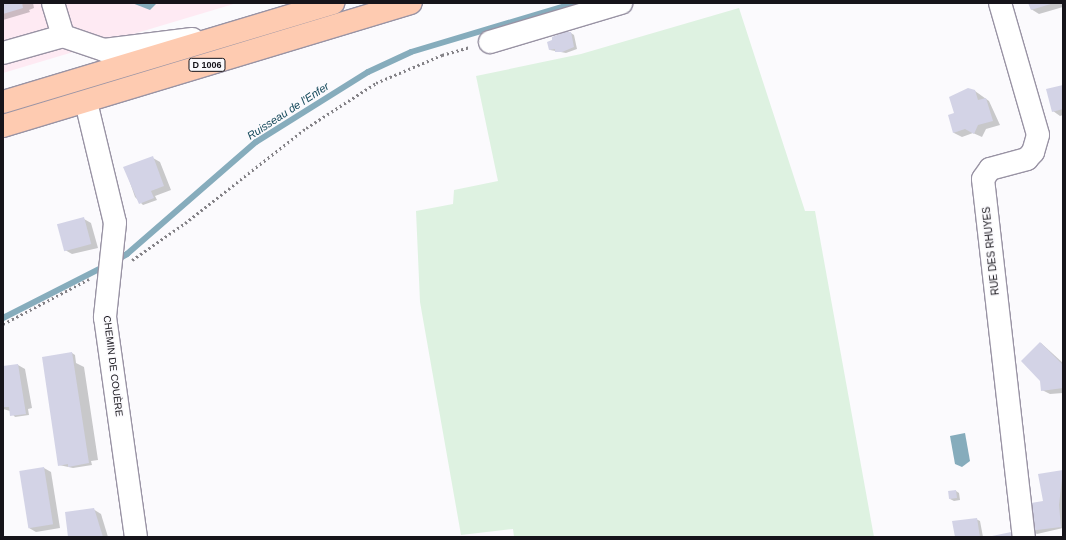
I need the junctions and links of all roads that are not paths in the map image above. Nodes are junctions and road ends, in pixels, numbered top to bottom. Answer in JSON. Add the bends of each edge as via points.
{"nodes":[{"id":1,"x":53,"y":3,"type":"edge"},
{"id":2,"x":333,"y":3,"type":"edge"},
{"id":3,"x":411,"y":3,"type":"edge"},
{"id":4,"x":621,"y":3,"type":"edge"},
{"id":5,"x":1000,"y":3,"type":"edge"},
{"id":6,"x":229,"y":35,"type":"junction"},
{"id":7,"x":63,"y":36,"type":"junction"},
{"id":8,"x":490,"y":42,"type":"road end"},
{"id":9,"x":3,"y":53,"type":"edge"},
{"id":10,"x":3,"y":102,"type":"edge"},
{"id":11,"x":86,"y":102,"type":"junction"},
{"id":12,"x":3,"y":126,"type":"edge"},
{"id":13,"x":136,"y":537,"type":"edge"},
{"id":14,"x":1024,"y":537,"type":"edge"}],
"edges":[{"from":1,"to":7,"type":"street"},
{"from":2,"to":6,"type":"main road","number":"D 1006"},
{"from":3,"to":11,"type":"main road","number":"D 1006"},
{"from":4,"to":8,"type":"street"},
{"from":5,"to":14,"type":"street","name":"RUE DES RHUYES","via":[[1038,135],[1033,152],[1026,159],[990,169],[983,179]]},
{"from":6,"to":7,"type":"street","via":[[104,50]]},
{"from":6,"to":10,"type":"main road","number":"D 1006"},
{"from":7,"to":9,"type":"street"},
{"from":11,"to":12,"type":"main road","number":"D 1006"},
{"from":11,"to":13,"type":"street","name":"CHEMIN DE COUÈRE","via":[[115,223],[105,317]]}]}
